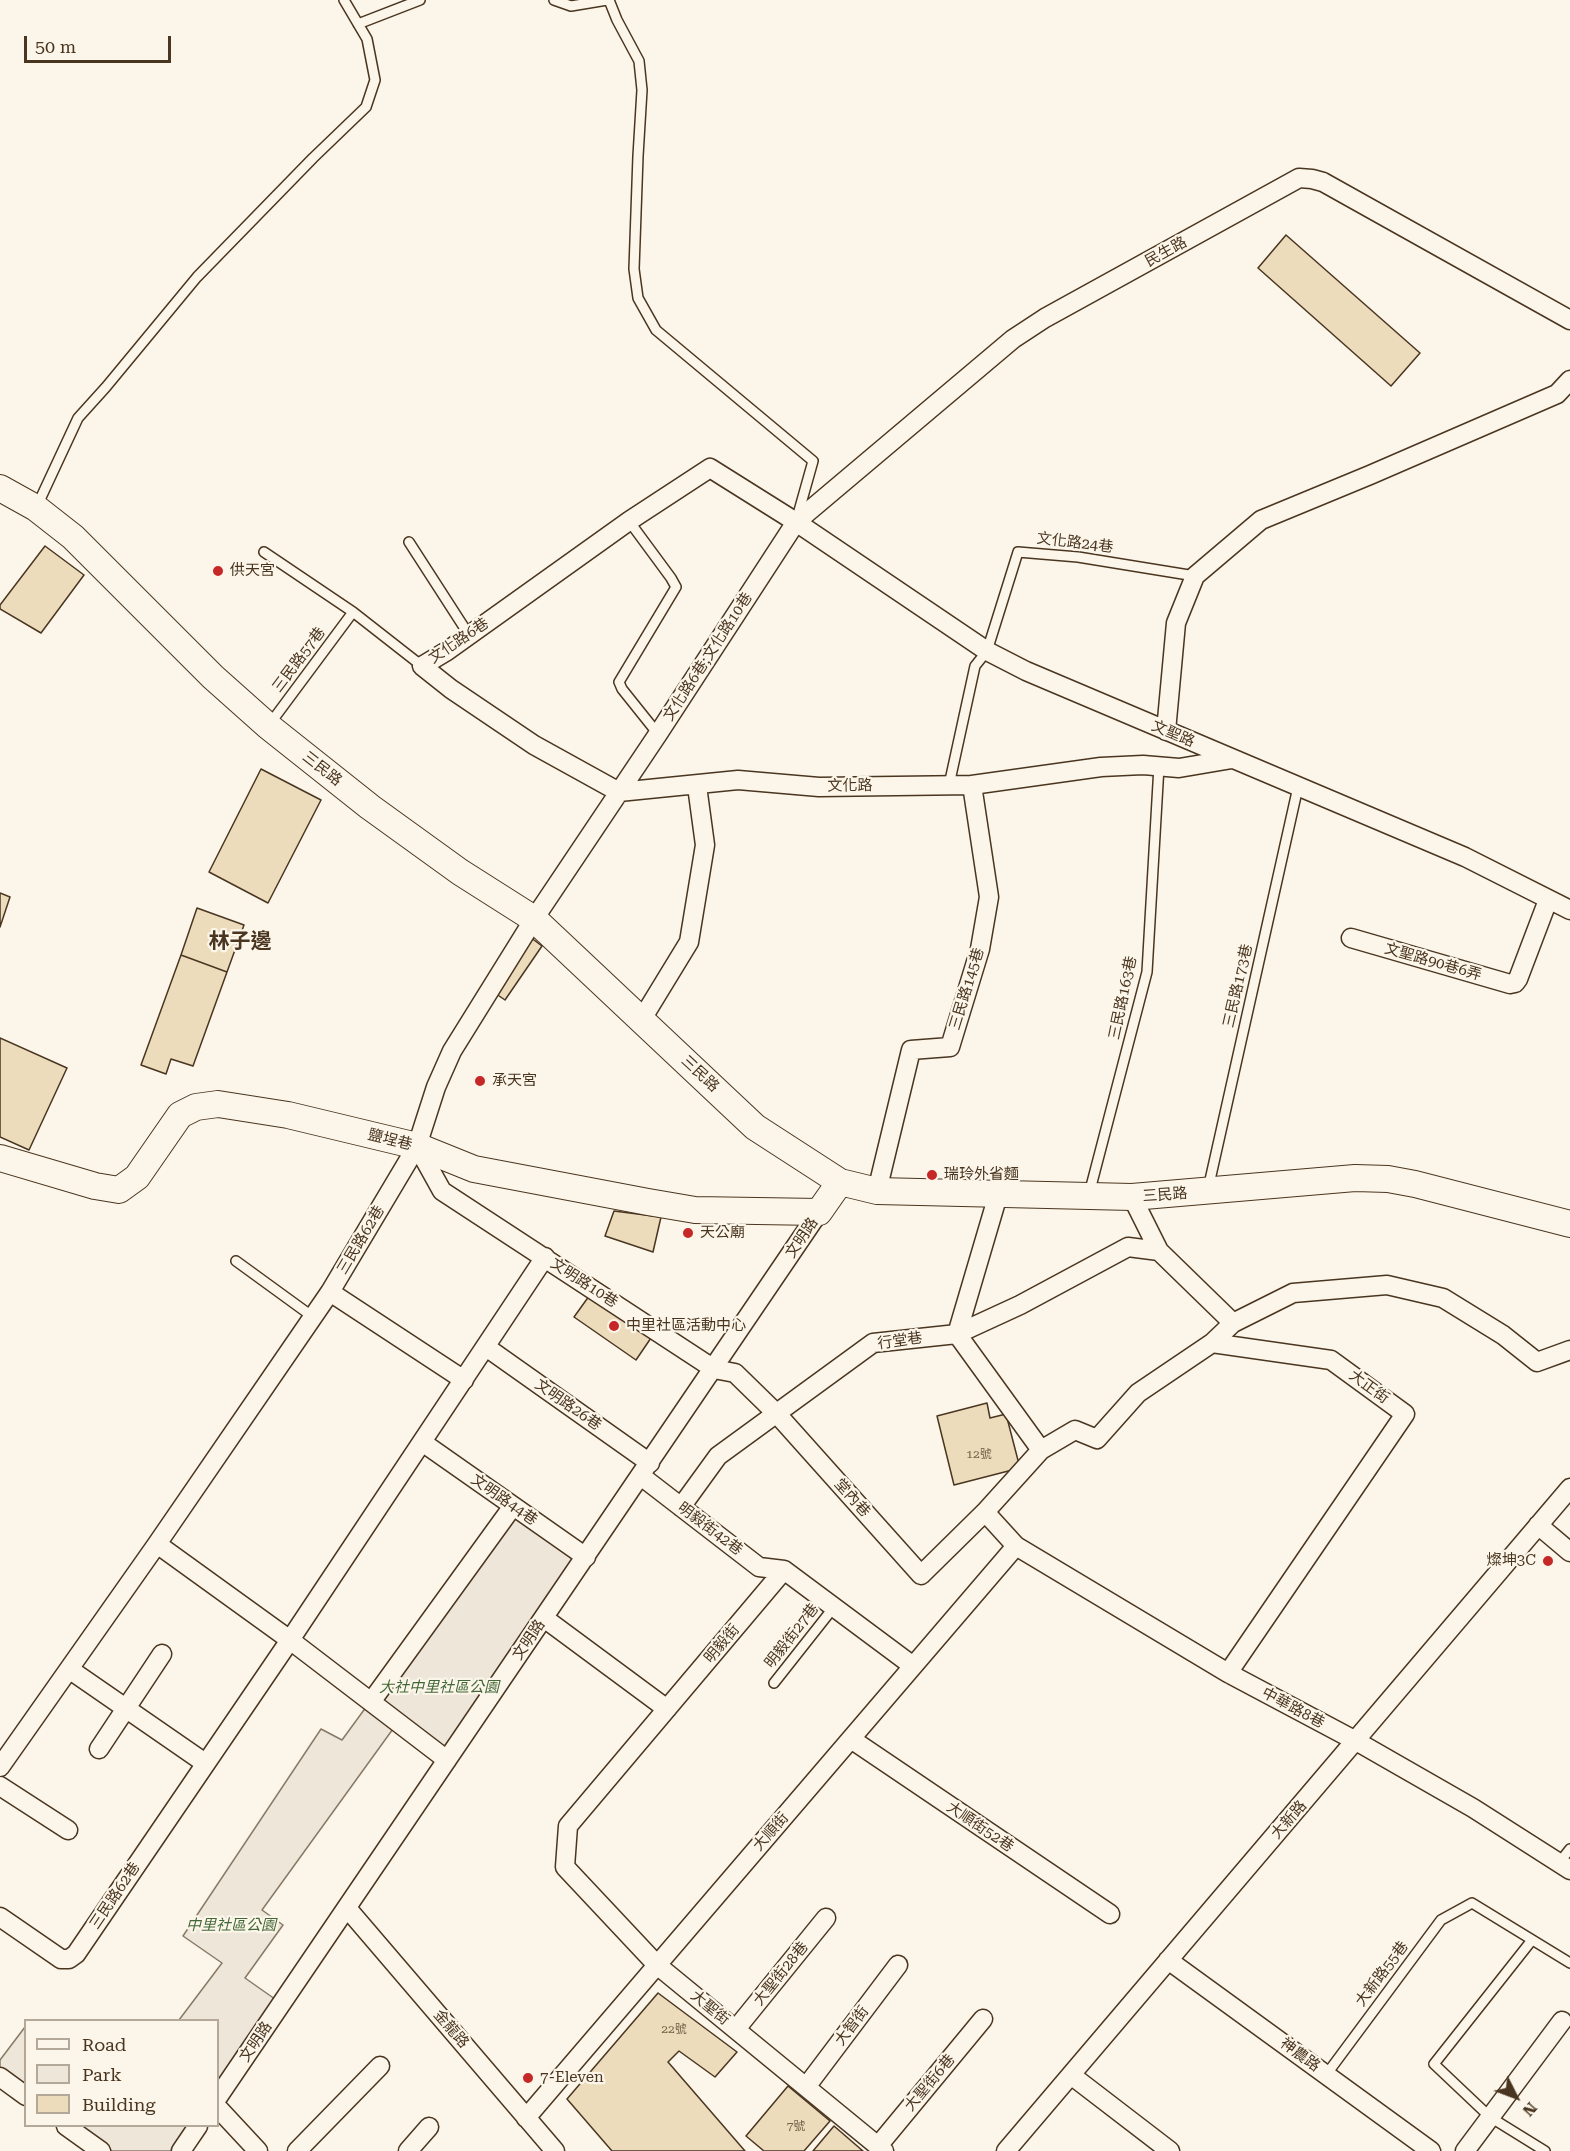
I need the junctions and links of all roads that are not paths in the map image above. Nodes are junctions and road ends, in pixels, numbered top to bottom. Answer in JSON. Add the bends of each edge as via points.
{"nodes":[{"id":1,"x":344,"y":0,"type":"edge"},
{"id":2,"x":420,"y":0,"type":"edge"},
{"id":3,"x":554,"y":0,"type":"edge"},
{"id":4,"x":608,"y":0,"type":"edge"},
{"id":5,"x":358,"y":24,"type":"junction"},
{"id":6,"x":1570,"y":320,"type":"edge"},
{"id":7,"x":1570,"y":380,"type":"edge"},
{"id":8,"x":0,"y":488,"type":"edge"},
{"id":9,"x":36,"y":508,"type":"junction"},
{"id":10,"x":629,"y":521,"type":"junction"},
{"id":11,"x":796,"y":522,"type":"junction"},
{"id":12,"x":409,"y":542,"type":"dead end"},
{"id":13,"x":264,"y":552,"type":"dead end"},
{"id":14,"x":1195,"y":576,"type":"junction"},
{"id":15,"x":353,"y":612,"type":"junction"},
{"id":16,"x":469,"y":635,"type":"junction"},
{"id":17,"x":987,"y":651,"type":"junction"},
{"id":18,"x":422,"y":666,"type":"junction"},
{"id":19,"x":268,"y":726,"type":"junction"},
{"id":20,"x":1166,"y":731,"type":"junction"},
{"id":21,"x":658,"y":734,"type":"junction"},
{"id":22,"x":1232,"y":759,"type":"junction"},
{"id":23,"x":1159,"y":766,"type":"junction"},
{"id":24,"x":949,"y":785,"type":"junction"},
{"id":25,"x":972,"y":785,"type":"junction"},
{"id":26,"x":697,"y":786,"type":"junction"},
{"id":27,"x":1298,"y":787,"type":"junction"},
{"id":28,"x":620,"y":792,"type":"junction"},
{"id":29,"x":1548,"y":900,"type":"junction"},
{"id":30,"x":1570,"y":910,"type":"edge"},
{"id":31,"x":534,"y":919,"type":"junction"},
{"id":32,"x":1351,"y":938,"type":"dead end"},
{"id":33,"x":642,"y":1019,"type":"junction"},
{"id":34,"x":417,"y":1146,"type":"junction"},
{"id":35,"x":0,"y":1158,"type":"edge"},
{"id":36,"x":840,"y":1182,"type":"junction"},
{"id":37,"x":877,"y":1191,"type":"junction"},
{"id":38,"x":1208,"y":1192,"type":"junction"},
{"id":39,"x":998,"y":1195,"type":"junction"},
{"id":40,"x":1089,"y":1196,"type":"junction"},
{"id":41,"x":1132,"y":1197,"type":"junction"},
{"id":42,"x":819,"y":1212,"type":"junction"},
{"id":43,"x":1570,"y":1224,"type":"edge"},
{"id":44,"x":1159,"y":1251,"type":"junction"},
{"id":45,"x":545,"y":1257,"type":"junction"},
{"id":46,"x":236,"y":1261,"type":"dead end"},
{"id":47,"x":330,"y":1292,"type":"junction"},
{"id":48,"x":313,"y":1317,"type":"junction"},
{"id":49,"x":1233,"y":1323,"type":"junction"},
{"id":50,"x":957,"y":1334,"type":"junction"},
{"id":51,"x":1212,"y":1343,"type":"junction"},
{"id":52,"x":486,"y":1347,"type":"junction"},
{"id":53,"x":1570,"y":1350,"type":"edge"},
{"id":54,"x":714,"y":1369,"type":"junction"},
{"id":55,"x":464,"y":1380,"type":"junction"},
{"id":56,"x":777,"y":1414,"type":"junction"},
{"id":57,"x":422,"y":1442,"type":"junction"},
{"id":58,"x":1041,"y":1450,"type":"junction"},
{"id":59,"x":645,"y":1470,"type":"junction"},
{"id":60,"x":1570,"y":1488,"type":"edge"},
{"id":61,"x":513,"y":1506,"type":"junction"},
{"id":62,"x":681,"y":1507,"type":"junction"},
{"id":63,"x":985,"y":1512,"type":"junction"},
{"id":64,"x":1538,"y":1525,"type":"junction"},
{"id":65,"x":157,"y":1544,"type":"junction"},
{"id":66,"x":1016,"y":1546,"type":"junction"},
{"id":67,"x":1570,"y":1552,"type":"edge"},
{"id":68,"x":586,"y":1557,"type":"junction"},
{"id":69,"x":784,"y":1570,"type":"junction"},
{"id":70,"x":834,"y":1607,"type":"junction"},
{"id":71,"x":544,"y":1618,"type":"junction"},
{"id":72,"x":290,"y":1640,"type":"junction"},
{"id":73,"x":162,"y":1654,"type":"dead end"},
{"id":74,"x":913,"y":1666,"type":"junction"},
{"id":75,"x":69,"y":1669,"type":"junction"},
{"id":76,"x":1228,"y":1673,"type":"junction"},
{"id":77,"x":774,"y":1683,"type":"dead end"},
{"id":78,"x":371,"y":1702,"type":"junction"},
{"id":79,"x":125,"y":1707,"type":"junction"},
{"id":80,"x":667,"y":1709,"type":"junction"},
{"id":81,"x":851,"y":1739,"type":"junction"},
{"id":82,"x":1356,"y":1741,"type":"junction"},
{"id":83,"x":99,"y":1749,"type":"dead end"},
{"id":84,"x":447,"y":1760,"type":"junction"},
{"id":85,"x":205,"y":1763,"type":"junction"},
{"id":86,"x":0,"y":1767,"type":"edge"},
{"id":87,"x":0,"y":1786,"type":"edge"},
{"id":88,"x":68,"y":1830,"type":"dead end"},
{"id":89,"x":567,"y":1845,"type":"joint"},
{"id":90,"x":1566,"y":1861,"type":"edge"},
{"id":91,"x":347,"y":1908,"type":"junction"},
{"id":92,"x":1110,"y":1914,"type":"dead end"},
{"id":93,"x":0,"y":1917,"type":"edge"},
{"id":94,"x":826,"y":1918,"type":"dead end"},
{"id":95,"x":1532,"y":1940,"type":"junction"},
{"id":96,"x":1168,"y":1960,"type":"junction"},
{"id":97,"x":1570,"y":1963,"type":"edge"},
{"id":98,"x":657,"y":1965,"type":"junction"},
{"id":99,"x":898,"y":1965,"type":"dead end"},
{"id":100,"x":983,"y":2019,"type":"dead end"},
{"id":101,"x":1562,"y":2021,"type":"dead end"},
{"id":102,"x":736,"y":2029,"type":"junction"},
{"id":103,"x":380,"y":2066,"type":"dead end"},
{"id":104,"x":1326,"y":2074,"type":"junction"},
{"id":105,"x":1071,"y":2075,"type":"junction"},
{"id":106,"x":0,"y":2077,"type":"edge"},
{"id":107,"x":806,"y":2087,"type":"junction"},
{"id":108,"x":24,"y":2095,"type":"edge"},
{"id":109,"x":219,"y":2096,"type":"edge"},
{"id":110,"x":219,"y":2109,"type":"edge"},
{"id":111,"x":1490,"y":2117,"type":"junction"},
{"id":112,"x":526,"y":2118,"type":"junction"},
{"id":113,"x":67,"y":2127,"type":"edge"},
{"id":114,"x":197,"y":2127,"type":"edge"},
{"id":115,"x":429,"y":2127,"type":"dead end"},
{"id":116,"x":881,"y":2148,"type":"edge"},
{"id":117,"x":1163,"y":2148,"type":"edge"},
{"id":118,"x":550,"y":2149,"type":"edge"},
{"id":119,"x":101,"y":2151,"type":"edge"},
{"id":120,"x":181,"y":2151,"type":"edge"},
{"id":121,"x":258,"y":2151,"type":"edge"},
{"id":122,"x":297,"y":2151,"type":"edge"},
{"id":123,"x":408,"y":2151,"type":"edge"},
{"id":124,"x":1006,"y":2151,"type":"edge"},
{"id":125,"x":1431,"y":2151,"type":"edge"},
{"id":126,"x":1465,"y":2151,"type":"edge"},
{"id":127,"x":1545,"y":2151,"type":"edge"}],
"edges":[{"from":1,"to":5,"type":"lane"},
{"from":2,"to":5,"type":"lane"},
{"from":3,"to":4,"type":"lane","via":[[571,6]]},
{"from":4,"to":11,"type":"lane","via":[[639,61],[642,90],[634,269],[638,298],[656,330],[813,461]]},
{"from":5,"to":9,"type":"lane","via":[[367,39],[375,81],[366,107],[197,277],[78,418]]},
{"from":6,"to":11,"type":"street","name":"民生路","via":[[1323,182],[1299,178],[1013,339]]},
{"from":7,"to":14,"type":"street","via":[[1557,394],[1261,520]]},
{"from":8,"to":9,"type":"main road","name":"三民路"},
{"from":9,"to":19,"type":"main road","name":"三民路","via":[[73,537],[213,677]]},
{"from":10,"to":11,"type":"street","name":"文化路6巷","via":[[710,468]]},
{"from":10,"to":16,"type":"street","name":"文化路6巷"},
{"from":10,"to":21,"type":"lane","via":[[676,587],[619,682]]},
{"from":11,"to":17,"type":"street","name":"文聖路"},
{"from":11,"to":21,"type":"street","name":"文化路6巷;文化路10巷"},
{"from":12,"to":16,"type":"lane"},
{"from":13,"to":15,"type":"lane"},
{"from":14,"to":17,"type":"lane","name":"文化路24巷","via":[[1078,557],[1018,552]]},
{"from":14,"to":20,"type":"street","via":[[1176,623]]},
{"from":15,"to":18,"type":"lane"},
{"from":15,"to":19,"type":"lane","name":"三民路57巷"},
{"from":16,"to":18,"type":"street","name":"文化路6巷"},
{"from":17,"to":20,"type":"street","name":"文聖路","via":[[1026,672]]},
{"from":17,"to":24,"type":"lane","via":[[975,666]]},
{"from":18,"to":28,"type":"street","name":"文化路6巷","via":[[534,745]]},
{"from":19,"to":31,"type":"main road","name":"三民路","via":[[370,807]]},
{"from":20,"to":22,"type":"street","name":"文聖路"},
{"from":21,"to":28,"type":"street","name":"文化路6巷;文化路10巷"},
{"from":22,"to":23,"type":"street","name":"文化路","via":[[1179,768]]},
{"from":22,"to":27,"type":"street","name":"文聖路"},
{"from":23,"to":25,"type":"street","name":"文化路","via":[[1101,768]]},
{"from":23,"to":40,"type":"lane","name":"三民路163巷","via":[[1147,972]]},
{"from":24,"to":25,"type":"street","name":"文化路"},
{"from":24,"to":26,"type":"street","name":"文化路","via":[[819,786],[738,780]]},
{"from":25,"to":37,"type":"street","name":"三民路145巷","via":[[989,897],[980,949],[950,1047],[911,1050]]},
{"from":26,"to":28,"type":"street","name":"文化路"},
{"from":26,"to":33,"type":"street","via":[[705,845],[689,942]]},
{"from":27,"to":29,"type":"street","name":"文聖路","via":[[1465,857]]},
{"from":27,"to":38,"type":"lane","name":"三民路173巷"},
{"from":28,"to":31,"type":"street"},
{"from":29,"to":30,"type":"street","name":"文聖路"},
{"from":29,"to":32,"type":"street","name":"文聖路90巷6弄","via":[[1518,979],[1510,984]]},
{"from":31,"to":33,"type":"main road","name":"三民路"},
{"from":31,"to":34,"type":"street","name":"三民路62巷","via":[[452,1052]]},
{"from":33,"to":36,"type":"main road","name":"三民路","via":[[755,1127]]},
{"from":34,"to":35,"type":"main road","name":"鹽埕巷","via":[[288,1115],[218,1104],[196,1107],[180,1115],[137,1177],[119,1191]]},
{"from":34,"to":42,"type":"main road","name":"鹽埕巷","via":[[474,1169],[695,1210]]},
{"from":34,"to":45,"type":"street","name":"文明路10巷","via":[[442,1191]]},
{"from":34,"to":47,"type":"street","name":"三民路62巷"},
{"from":36,"to":37,"type":"main road","name":"三民路"},
{"from":36,"to":42,"type":"main road","name":"文明路"},
{"from":37,"to":39,"type":"main road","name":"三民路"},
{"from":38,"to":41,"type":"main road","name":"三民路"},
{"from":38,"to":43,"type":"main road","name":"三民路","via":[[1355,1178],[1388,1179]]},
{"from":39,"to":40,"type":"main road","name":"三民路"},
{"from":39,"to":50,"type":"street"},
{"from":40,"to":41,"type":"main road","name":"三民路"},
{"from":41,"to":44,"type":"street"},
{"from":42,"to":54,"type":"street","name":"文明路"},
{"from":44,"to":49,"type":"street"},
{"from":44,"to":50,"type":"street","name":"行堂巷","via":[[1128,1246],[1020,1305]]},
{"from":45,"to":52,"type":"street","name":"三民路62巷"},
{"from":45,"to":54,"type":"street","name":"文明路10巷"},
{"from":46,"to":48,"type":"lane"},
{"from":47,"to":48,"type":"street","name":"三民路62巷"},
{"from":47,"to":55,"type":"street"},
{"from":48,"to":65,"type":"street","name":"三民路62巷"},
{"from":49,"to":51,"type":"street"},
{"from":49,"to":53,"type":"street","via":[[1293,1293],[1387,1285],[1443,1298],[1503,1335],[1537,1362]]},
{"from":50,"to":56,"type":"street","name":"行堂巷","via":[[873,1343]]},
{"from":50,"to":58,"type":"street"},
{"from":51,"to":58,"type":"street","via":[[1138,1394],[1097,1439],[1075,1430]]},
{"from":51,"to":76,"type":"street","name":"大正街","via":[[1331,1360],[1405,1414]]},
{"from":52,"to":55,"type":"street","name":"三民路62巷"},
{"from":52,"to":59,"type":"street","name":"文明路26巷"},
{"from":54,"to":56,"type":"street","name":"堂內巷","via":[[735,1373]]},
{"from":54,"to":59,"type":"street","name":"文明路"},
{"from":55,"to":57,"type":"street","name":"三民路62巷"},
{"from":56,"to":62,"type":"street","name":"行堂巷","via":[[718,1456]]},
{"from":56,"to":63,"type":"street","name":"堂內巷","via":[[921,1575]]},
{"from":57,"to":61,"type":"street","name":"文明路44巷"},
{"from":57,"to":72,"type":"street","name":"三民路62巷"},
{"from":58,"to":63,"type":"street"},
{"from":59,"to":62,"type":"street","name":"明毅街42巷"},
{"from":59,"to":68,"type":"street","name":"文明路"},
{"from":60,"to":64,"type":"street","name":"大新路"},
{"from":61,"to":68,"type":"street","name":"文明路44巷"},
{"from":61,"to":78,"type":"street"},
{"from":62,"to":69,"type":"street","name":"明毅街42巷","via":[[759,1567]]},
{"from":63,"to":66,"type":"street","name":"中華路8巷"},
{"from":64,"to":67,"type":"street"},
{"from":64,"to":82,"type":"street","name":"大新路"},
{"from":65,"to":72,"type":"street"},
{"from":65,"to":75,"type":"street","name":"三民路62巷"},
{"from":66,"to":74,"type":"street","name":"大順街"},
{"from":66,"to":76,"type":"street","name":"中華路8巷"},
{"from":68,"to":71,"type":"street","name":"文明路"},
{"from":69,"to":70,"type":"street"},
{"from":69,"to":80,"type":"street","name":"明毅街"},
{"from":70,"to":74,"type":"street"},
{"from":70,"to":77,"type":"lane","name":"明毅街27巷"},
{"from":71,"to":80,"type":"street"},
{"from":71,"to":84,"type":"street","name":"文明路"},
{"from":72,"to":78,"type":"street"},
{"from":72,"to":85,"type":"street","name":"三民路62巷"},
{"from":73,"to":79,"type":"street"},
{"from":74,"to":81,"type":"street","name":"大順街"},
{"from":75,"to":79,"type":"street"},
{"from":75,"to":86,"type":"street","name":"三民路62巷"},
{"from":76,"to":82,"type":"street","name":"中華路8巷"},
{"from":78,"to":84,"type":"street"},
{"from":79,"to":83,"type":"street"},
{"from":79,"to":85,"type":"street"},
{"from":80,"to":89,"type":"street","name":"明毅街","via":[[568,1826]]},
{"from":81,"to":92,"type":"street","name":"大順街52巷"},
{"from":81,"to":98,"type":"street","name":"大順街"},
{"from":82,"to":90,"type":"street","name":"中華路8巷"},
{"from":82,"to":96,"type":"street","name":"大新路"},
{"from":84,"to":91,"type":"street","name":"文明路"},
{"from":85,"to":93,"type":"street","name":"三民路62巷","via":[[76,1954],[61,1959]]},
{"from":87,"to":88,"type":"street"},
{"from":89,"to":98,"type":"street","name":"大聖街","via":[[565,1867]]},
{"from":91,"to":109,"type":"street","name":"文明路"},
{"from":91,"to":112,"type":"street","name":"金龍路"},
{"from":94,"to":102,"type":"street","name":"大聖街28巷"},
{"from":95,"to":97,"type":"lane"},
{"from":95,"to":104,"type":"lane","name":"大新路55巷","via":[[1472,1903],[1441,1920]]},
{"from":95,"to":111,"type":"lane","via":[[1434,2064]]},
{"from":96,"to":104,"type":"street","name":"神農路"},
{"from":96,"to":105,"type":"street","name":"大新路"},
{"from":98,"to":102,"type":"street","name":"大聖街"},
{"from":98,"to":112,"type":"street","name":"大順街"},
{"from":99,"to":107,"type":"street","name":"大智街"},
{"from":100,"to":116,"type":"street","name":"大聖街6巷"},
{"from":101,"to":111,"type":"street"},
{"from":102,"to":107,"type":"street","name":"大聖街"},
{"from":103,"to":122,"type":"street"},
{"from":104,"to":125,"type":"street","name":"神農路"},
{"from":105,"to":117,"type":"street"},
{"from":105,"to":124,"type":"street","name":"大新路"},
{"from":106,"to":108,"type":"street"},
{"from":107,"to":116,"type":"street","name":"大聖街"},
{"from":110,"to":121,"type":"street"},
{"from":111,"to":126,"type":"street"},
{"from":111,"to":127,"type":"lane"},
{"from":112,"to":118,"type":"street","name":"金龍路"},
{"from":113,"to":119,"type":"street"},
{"from":114,"to":120,"type":"street"},
{"from":115,"to":123,"type":"street"}]}
